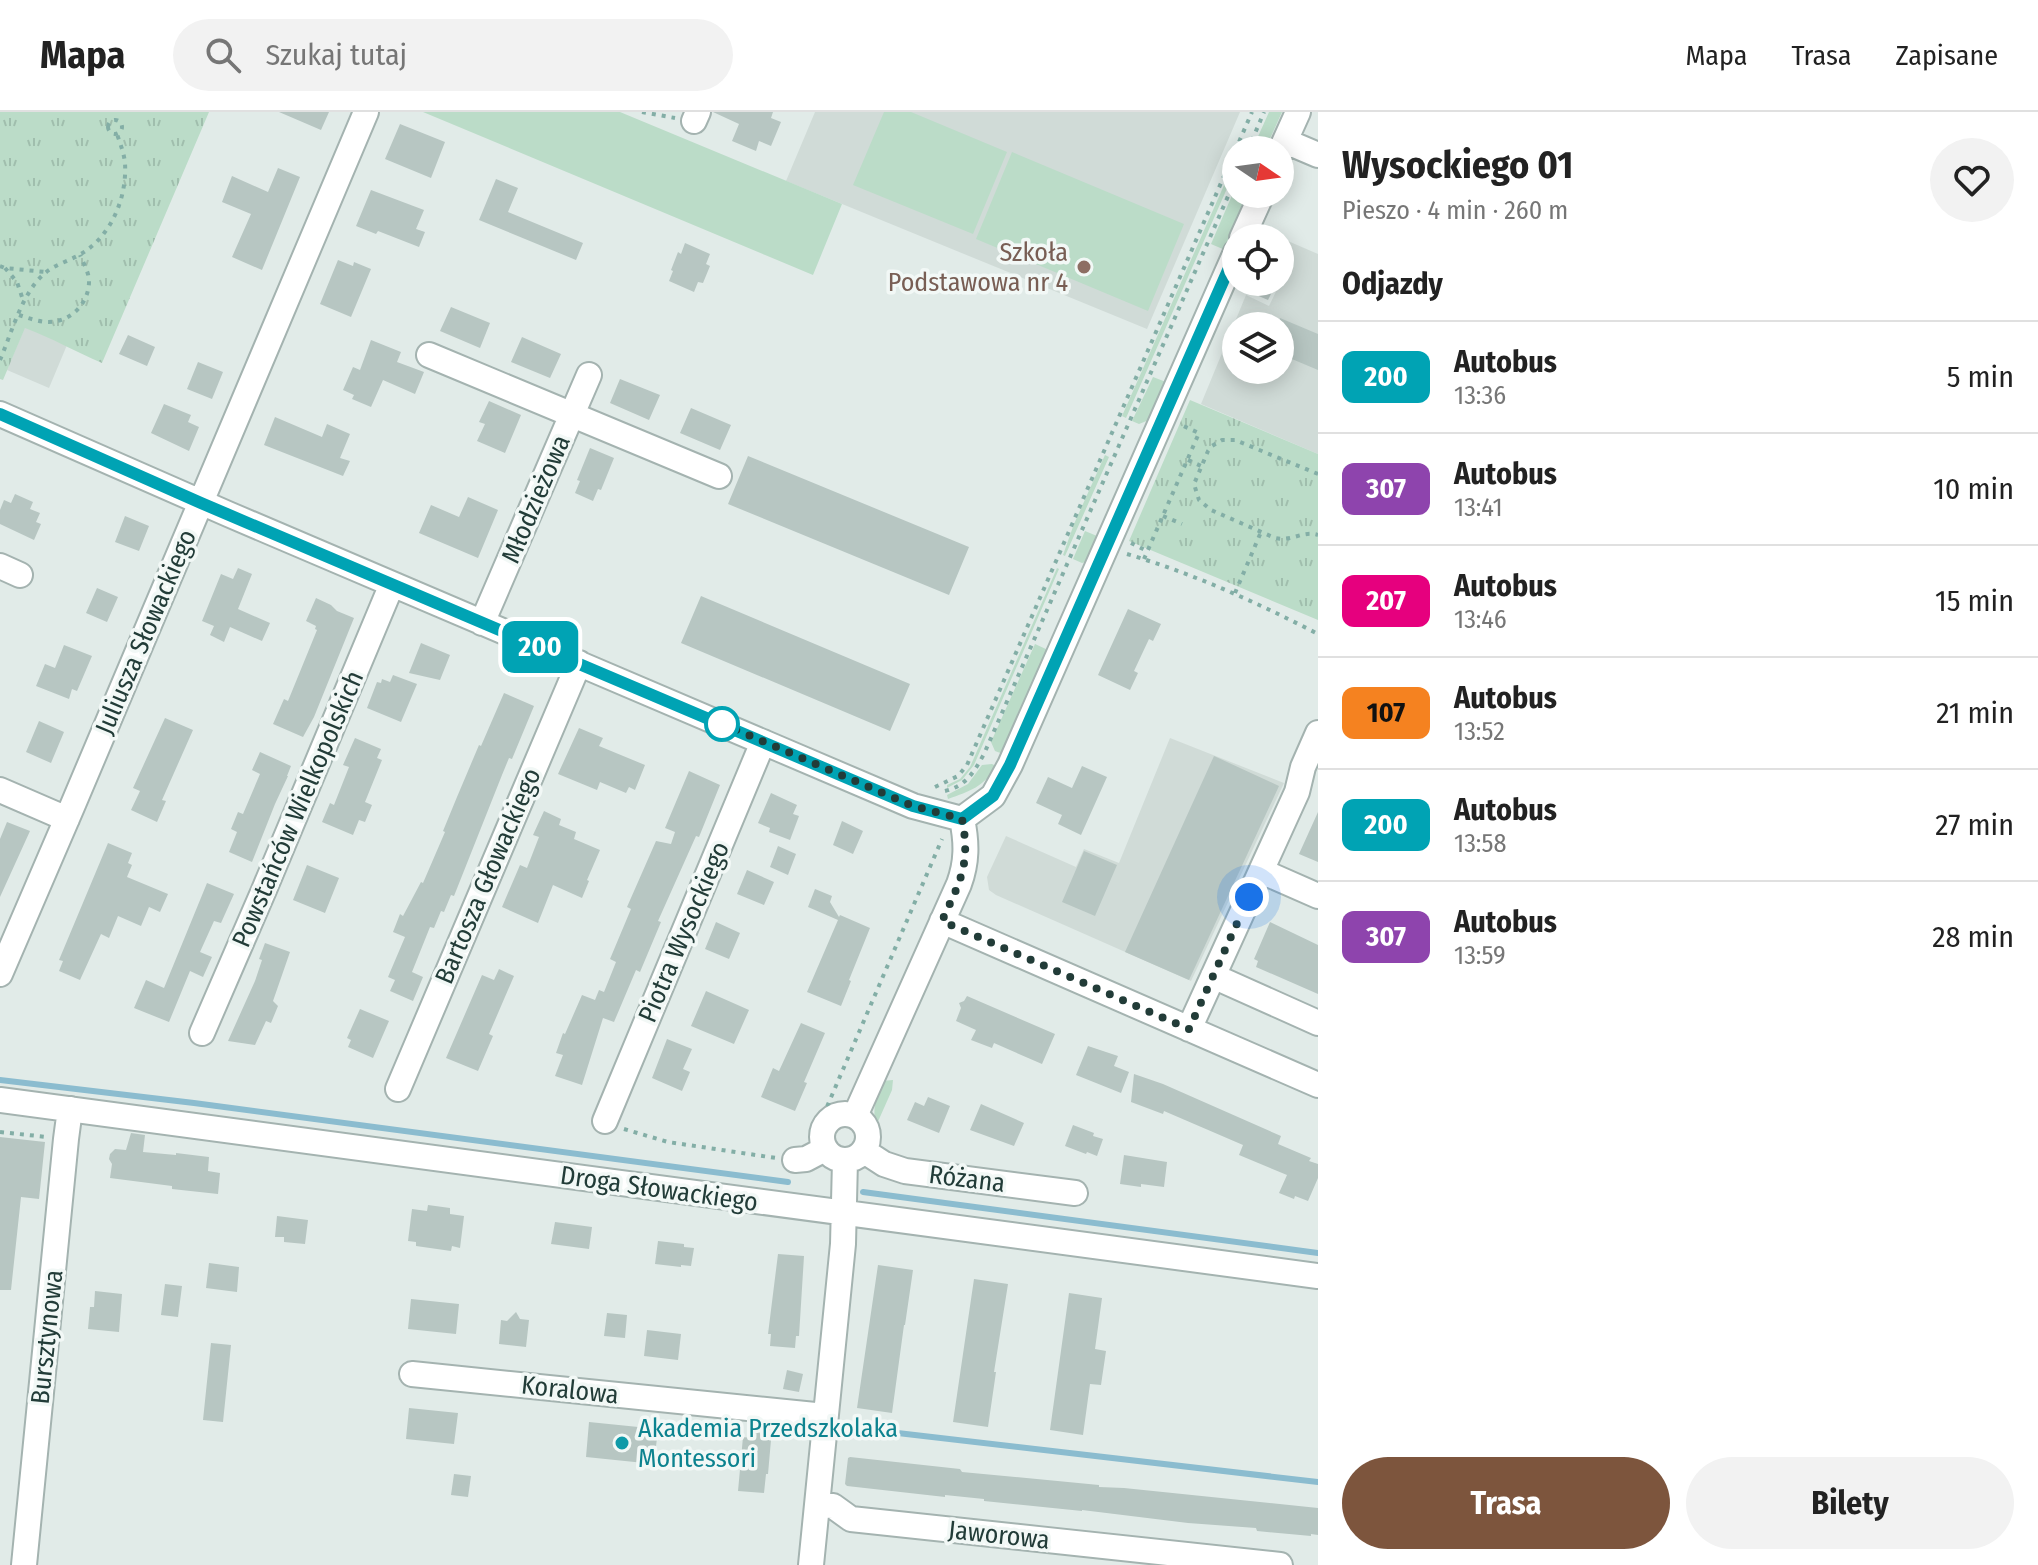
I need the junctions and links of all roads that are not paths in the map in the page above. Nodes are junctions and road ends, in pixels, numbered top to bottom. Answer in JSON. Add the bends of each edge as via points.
{"nodes":[{"id":1,"x":366,"y":112,"type":"edge"},
{"id":2,"x":1298,"y":112,"type":"edge"},
{"id":3,"x":1287,"y":136,"type":"edge"},
{"id":4,"x":1294,"y":150,"type":"edge"},
{"id":5,"x":1318,"y":155,"type":"edge"},
{"id":6,"x":1222,"y":286,"type":"edge"},
{"id":7,"x":429,"y":355,"type":"dead end"},
{"id":8,"x":589,"y":375,"type":"dead end"},
{"id":9,"x":0,"y":414,"type":"edge"},
{"id":10,"x":571,"y":414,"type":"junction"},
{"id":11,"x":719,"y":476,"type":"dead end"},
{"id":12,"x":201,"y":503,"type":"junction"},
{"id":13,"x":392,"y":584,"type":"junction"},
{"id":14,"x":482,"y":623,"type":"junction"},
{"id":15,"x":579,"y":663,"type":"junction"},
{"id":16,"x":1318,"y":733,"type":"edge"},
{"id":17,"x":763,"y":742,"type":"junction"},
{"id":18,"x":1311,"y":770,"type":"edge"},
{"id":19,"x":0,"y":790,"type":"edge"},
{"id":20,"x":67,"y":819,"type":"junction"},
{"id":21,"x":962,"y":819,"type":"junction"},
{"id":22,"x":1261,"y":871,"type":"junction"},
{"id":23,"x":1318,"y":896,"type":"edge"},
{"id":24,"x":942,"y":921,"type":"junction"},
{"id":25,"x":6,"y":944,"type":"edge"},
{"id":26,"x":0,"y":974,"type":"edge"},
{"id":27,"x":1213,"y":976,"type":"junction"},
{"id":28,"x":1318,"y":1023,"type":"edge"},
{"id":29,"x":1189,"y":1029,"type":"junction"},
{"id":30,"x":202,"y":1033,"type":"dead end"},
{"id":31,"x":1318,"y":1085,"type":"edge"},
{"id":32,"x":398,"y":1089,"type":"dead end"},
{"id":33,"x":0,"y":1100,"type":"edge"},
{"id":34,"x":70,"y":1109,"type":"junction"},
{"id":35,"x":855,"y":1116,"type":"junction"},
{"id":36,"x":605,"y":1121,"type":"road end"},
{"id":37,"x":829,"y":1155,"type":"junction"},
{"id":38,"x":1075,"y":1193,"type":"dead end"},
{"id":39,"x":843,"y":1213,"type":"junction"},
{"id":40,"x":1318,"y":1276,"type":"edge"},
{"id":41,"x":412,"y":1374,"type":"dead end"},
{"id":42,"x":825,"y":1416,"type":"junction"},
{"id":43,"x":817,"y":1505,"type":"junction"},
{"id":44,"x":24,"y":1565,"type":"edge"},
{"id":45,"x":811,"y":1565,"type":"edge"},
{"id":46,"x":1280,"y":1565,"type":"edge"}],
"edges":[{"from":1,"to":12,"type":"street","name":"Juliusza Słowackiego"},
{"from":2,"to":3,"type":"street"},
{"from":4,"to":5,"type":"street"},
{"from":6,"to":21,"type":"street","via":[[1116,540],[1030,721],[993,796]]},
{"from":7,"to":10,"type":"street"},
{"from":8,"to":10,"type":"street","name":"Młodzieżowa"},
{"from":9,"to":12,"type":"street"},
{"from":10,"to":11,"type":"street"},
{"from":10,"to":14,"type":"street","name":"Młodzieżowa"},
{"from":12,"to":13,"type":"street"},
{"from":12,"to":20,"type":"street","name":"Juliusza Słowackiego"},
{"from":13,"to":14,"type":"street"},
{"from":13,"to":30,"type":"street","name":"Powstańców Wielkopolskich"},
{"from":14,"to":15,"type":"street"},
{"from":15,"to":17,"type":"street"},
{"from":15,"to":32,"type":"street","name":"Bartosza Głowackiego"},
{"from":16,"to":18,"type":"street"},
{"from":17,"to":21,"type":"street","via":[[913,806]]},
{"from":17,"to":36,"type":"street","name":"Piotra Wysockiego"},
{"from":18,"to":22,"type":"street"},
{"from":19,"to":20,"type":"street"},
{"from":20,"to":25,"type":"street","name":"Juliusza Słowackiego"},
{"from":21,"to":24,"type":"street","via":[[965,867]]},
{"from":22,"to":23,"type":"street"},
{"from":22,"to":27,"type":"street"},
{"from":24,"to":29,"type":"street"},
{"from":24,"to":35,"type":"street"},
{"from":25,"to":26,"type":"street","name":"Juliusza Słowackiego"},
{"from":27,"to":28,"type":"street"},
{"from":27,"to":29,"type":"street"},
{"from":29,"to":31,"type":"street"},
{"from":33,"to":34,"type":"street","name":"Droga Słowackiego"},
{"from":34,"to":39,"type":"street","name":"Droga Słowackiego"},
{"from":34,"to":44,"type":"street","name":"Bursztynowa"},
{"from":35,"to":37,"type":"street","via":[[830,1119],[822,1131]]},
{"from":35,"to":37,"type":"street","via":[[868,1131],[867,1144]]},
{"from":37,"to":38,"type":"street","name":"Różana","via":[[905,1171]]},
{"from":37,"to":39,"type":"street"},
{"from":39,"to":40,"type":"street","name":"Droga Słowackiego"},
{"from":39,"to":42,"type":"street"},
{"from":41,"to":42,"type":"street","name":"Koralowa"},
{"from":42,"to":43,"type":"street"},
{"from":43,"to":45,"type":"street"},
{"from":43,"to":46,"type":"street","name":"Jaworowa","via":[[833,1506],[851,1519]]}]}
